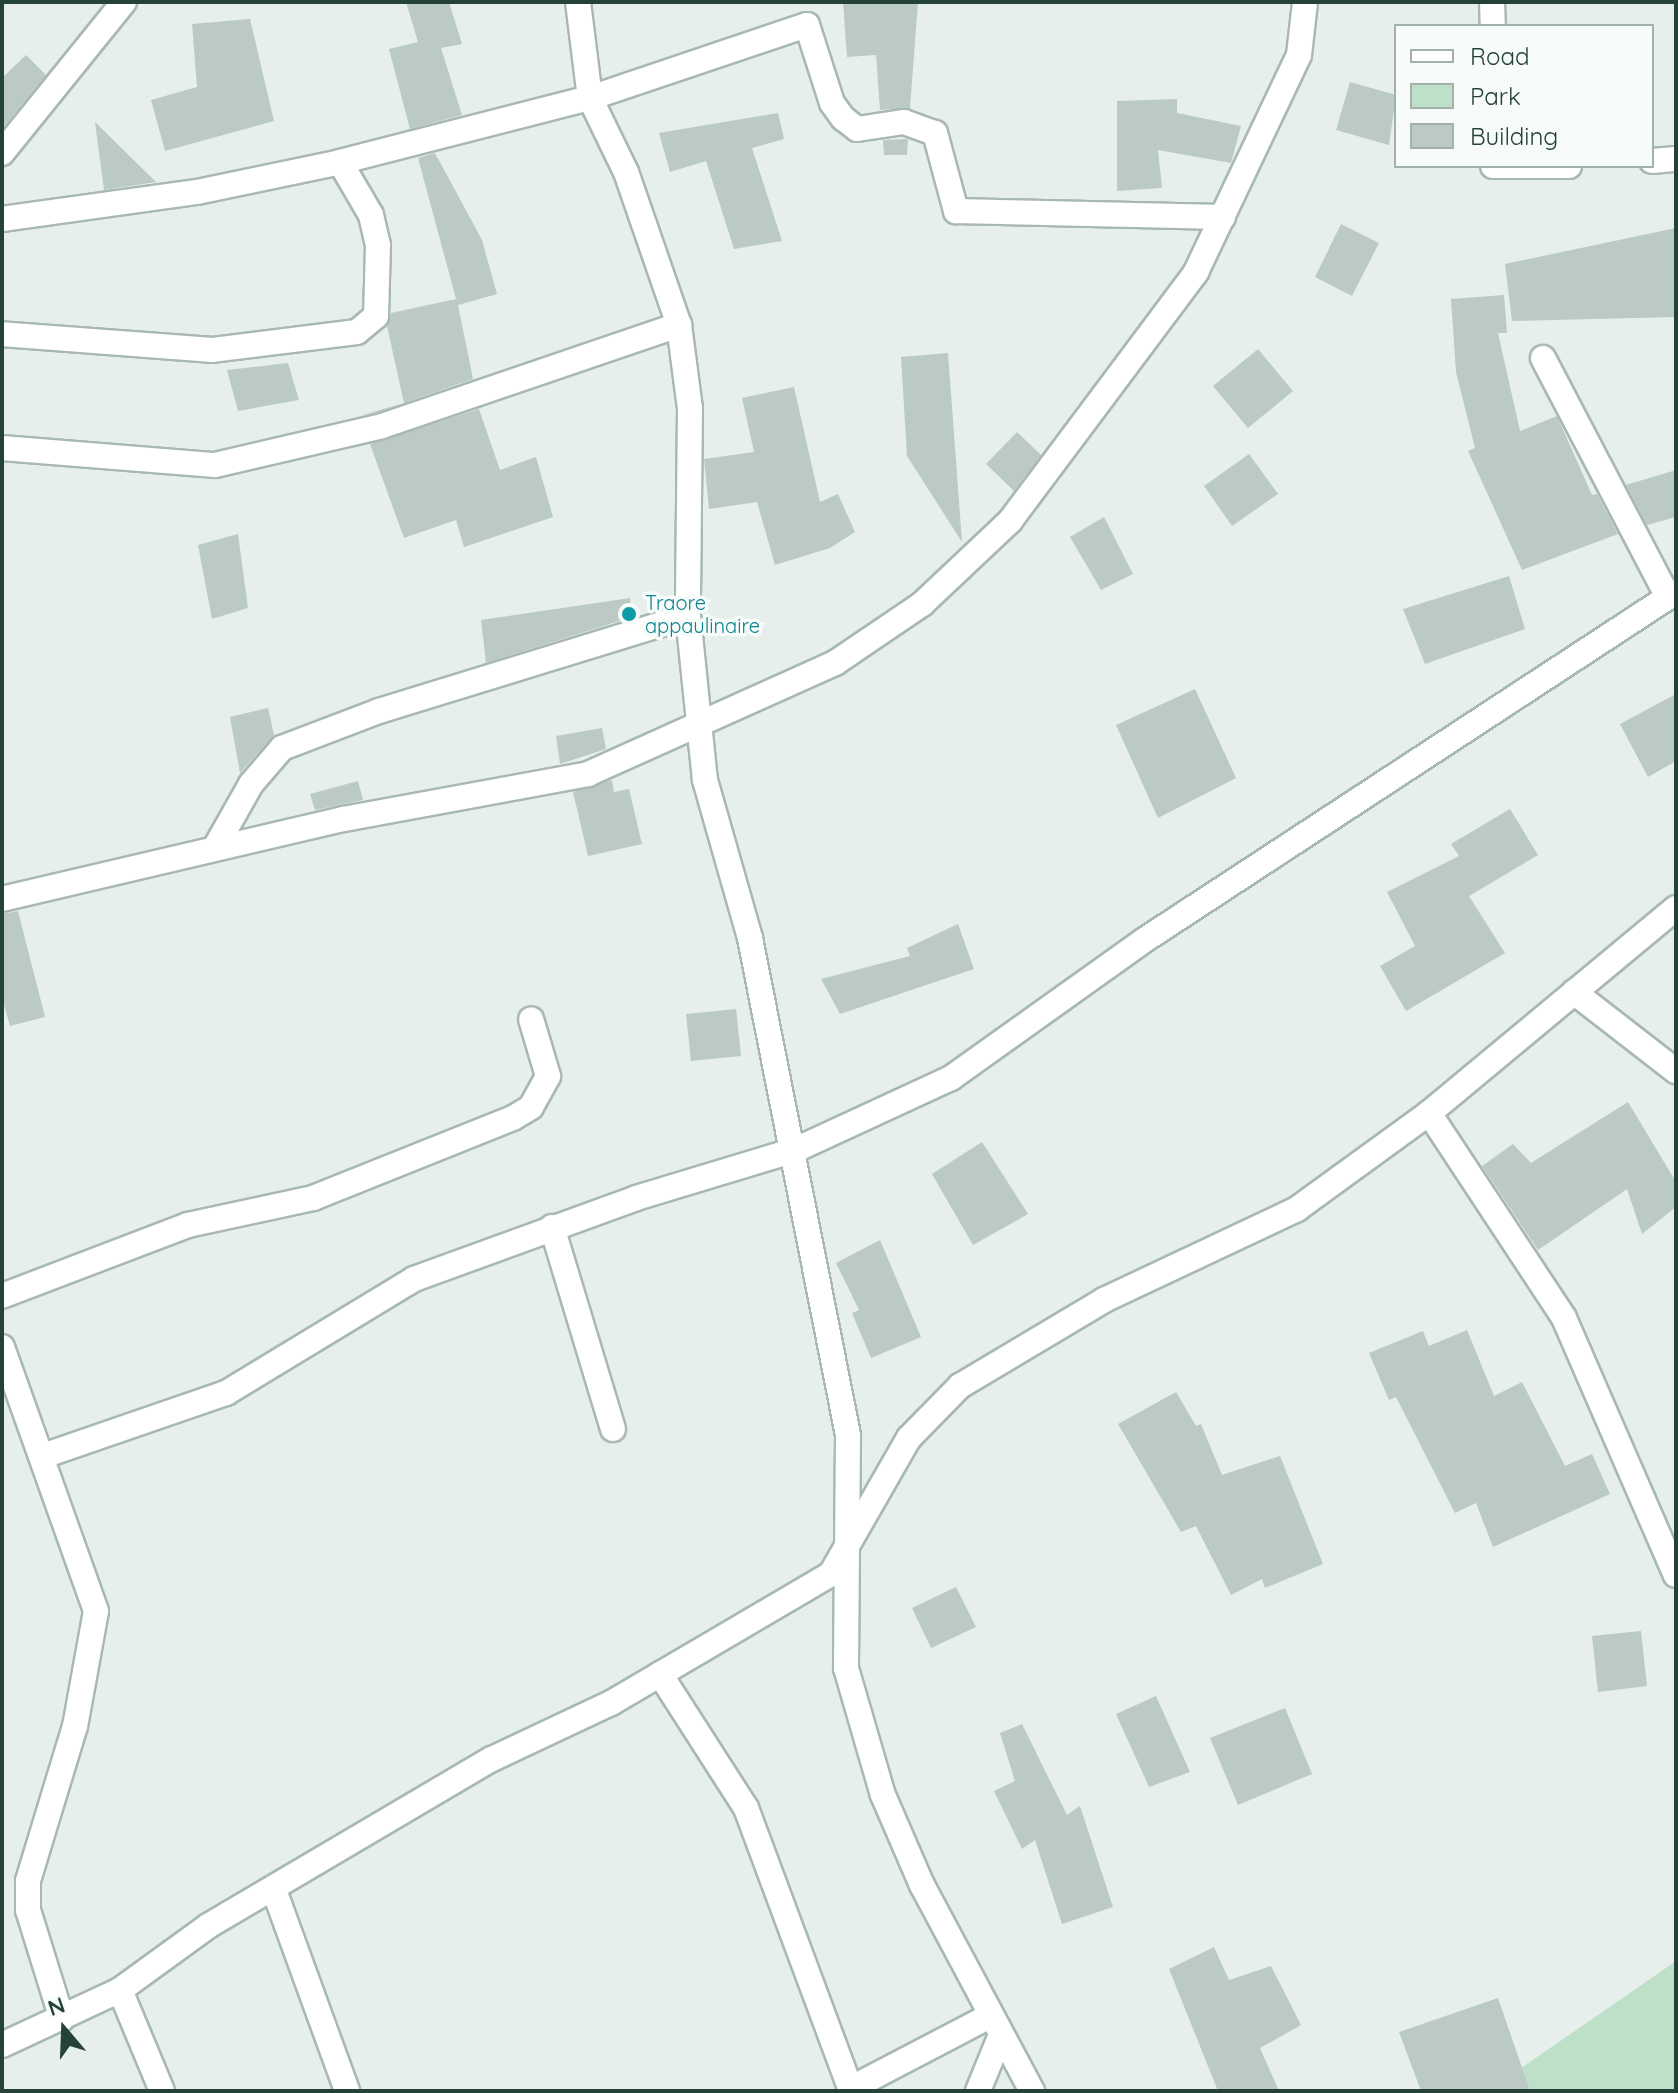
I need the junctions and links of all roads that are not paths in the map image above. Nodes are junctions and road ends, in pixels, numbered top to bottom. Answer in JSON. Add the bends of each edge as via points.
{"nodes":[{"id":1,"x":124,"y":2,"type":"edge"},
{"id":2,"x":578,"y":2,"type":"edge"},
{"id":3,"x":1305,"y":2,"type":"edge"},
{"id":4,"x":1492,"y":2,"type":"edge"},
{"id":5,"x":809,"y":14,"type":"edge"},
{"id":6,"x":1493,"y":24,"type":"edge"},
{"id":7,"x":590,"y":98,"type":"junction"},
{"id":8,"x":2,"y":153,"type":"edge"},
{"id":9,"x":1676,"y":159,"type":"edge"},
{"id":10,"x":1654,"y":161,"type":"edge"},
{"id":11,"x":340,"y":162,"type":"junction"},
{"id":12,"x":1223,"y":217,"type":"junction"},
{"id":13,"x":2,"y":219,"type":"edge"},
{"id":14,"x":679,"y":325,"type":"junction"},
{"id":15,"x":2,"y":334,"type":"edge"},
{"id":16,"x":1543,"y":358,"type":"dead end"},
{"id":17,"x":2,"y":448,"type":"edge"},
{"id":18,"x":1672,"y":595,"type":"edge"},
{"id":19,"x":688,"y":616,"type":"junction"},
{"id":20,"x":698,"y":729,"type":"junction"},
{"id":21,"x":215,"y":848,"type":"junction"},
{"id":22,"x":2,"y":899,"type":"edge"},
{"id":23,"x":1676,"y":908,"type":"edge"},
{"id":24,"x":1574,"y":992,"type":"junction"},
{"id":25,"x":531,"y":1019,"type":"dead end"},
{"id":26,"x":1676,"y":1071,"type":"edge"},
{"id":27,"x":1429,"y":1113,"type":"junction"},
{"id":28,"x":795,"y":1150,"type":"junction"},
{"id":29,"x":552,"y":1227,"type":"junction"},
{"id":30,"x":2,"y":1296,"type":"edge"},
{"id":31,"x":2,"y":1347,"type":"edge"},
{"id":32,"x":613,"y":1429,"type":"dead end"},
{"id":33,"x":43,"y":1456,"type":"junction"},
{"id":34,"x":851,"y":1540,"type":"junction"},
{"id":35,"x":1676,"y":1575,"type":"edge"},
{"id":36,"x":660,"y":1674,"type":"junction"},
{"id":37,"x":274,"y":1890,"type":"junction"},
{"id":38,"x":120,"y":1990,"type":"junction"},
{"id":39,"x":62,"y":2019,"type":"junction"},
{"id":40,"x":994,"y":2027,"type":"junction"},
{"id":41,"x":2,"y":2045,"type":"edge"},
{"id":42,"x":852,"y":2090,"type":"edge"},
{"id":43,"x":162,"y":2091,"type":"edge"},
{"id":44,"x":347,"y":2091,"type":"edge"},
{"id":45,"x":978,"y":2091,"type":"edge"},
{"id":46,"x":1032,"y":2091,"type":"edge"}],
"edges":[{"from":1,"to":8,"type":"street"},
{"from":2,"to":7,"type":"street"},
{"from":3,"to":12,"type":"street","via":[[1299,55]]},
{"from":4,"to":6,"type":"street"},
{"from":5,"to":7,"type":"street"},
{"from":5,"to":12,"type":"street","via":[[832,103],[843,118],[857,129],[904,122],[935,133],[956,211]]},
{"from":7,"to":11,"type":"street"},
{"from":7,"to":14,"type":"street","via":[[626,172]]},
{"from":9,"to":10,"type":"street"},
{"from":11,"to":13,"type":"street","via":[[197,192]]},
{"from":11,"to":15,"type":"street","via":[[371,215],[378,245],[376,316],[357,332],[213,350]]},
{"from":12,"to":20,"type":"street","via":[[1187,285],[1010,521],[922,604],[860,646]]},
{"from":14,"to":17,"type":"street","via":[[396,422],[215,465]]},
{"from":14,"to":19,"type":"street","via":[[690,408]]},
{"from":16,"to":18,"type":"street"},
{"from":18,"to":28,"type":"street","via":[[1143,941],[951,1078]]},
{"from":19,"to":20,"type":"street"},
{"from":19,"to":21,"type":"street","via":[[379,711],[282,748],[257,774]]},
{"from":20,"to":21,"type":"street","via":[[588,774]]},
{"from":20,"to":28,"type":"street","via":[[705,780],[750,938]]},
{"from":21,"to":22,"type":"street"},
{"from":23,"to":24,"type":"street"},
{"from":24,"to":26,"type":"street"},
{"from":24,"to":27,"type":"street"},
{"from":25,"to":30,"type":"street","via":[[548,1076],[531,1107],[513,1118],[313,1198],[188,1225]]},
{"from":27,"to":34,"type":"street","via":[[1297,1209],[1104,1300],[960,1386],[909,1438]]},
{"from":27,"to":35,"type":"street","via":[[1564,1318]]},
{"from":28,"to":29,"type":"street"},
{"from":28,"to":34,"type":"street","via":[[848,1435]]},
{"from":29,"to":32,"type":"street"},
{"from":29,"to":33,"type":"street","via":[[414,1279],[226,1393]]},
{"from":31,"to":33,"type":"street"},
{"from":33,"to":39,"type":"street","via":[[96,1611],[75,1726],[28,1881],[28,1910]]},
{"from":34,"to":36,"type":"street","via":[[831,1574]]},
{"from":34,"to":40,"type":"street","via":[[846,1668],[861,1721],[889,1808]]},
{"from":36,"to":37,"type":"street","via":[[492,1759]]},
{"from":36,"to":42,"type":"street","via":[[746,1808]]},
{"from":37,"to":38,"type":"street","via":[[208,1926]]},
{"from":37,"to":44,"type":"street"},
{"from":38,"to":39,"type":"street"},
{"from":38,"to":43,"type":"street"},
{"from":39,"to":41,"type":"street"},
{"from":40,"to":42,"type":"street"},
{"from":40,"to":45,"type":"street"},
{"from":40,"to":46,"type":"street"}]}
